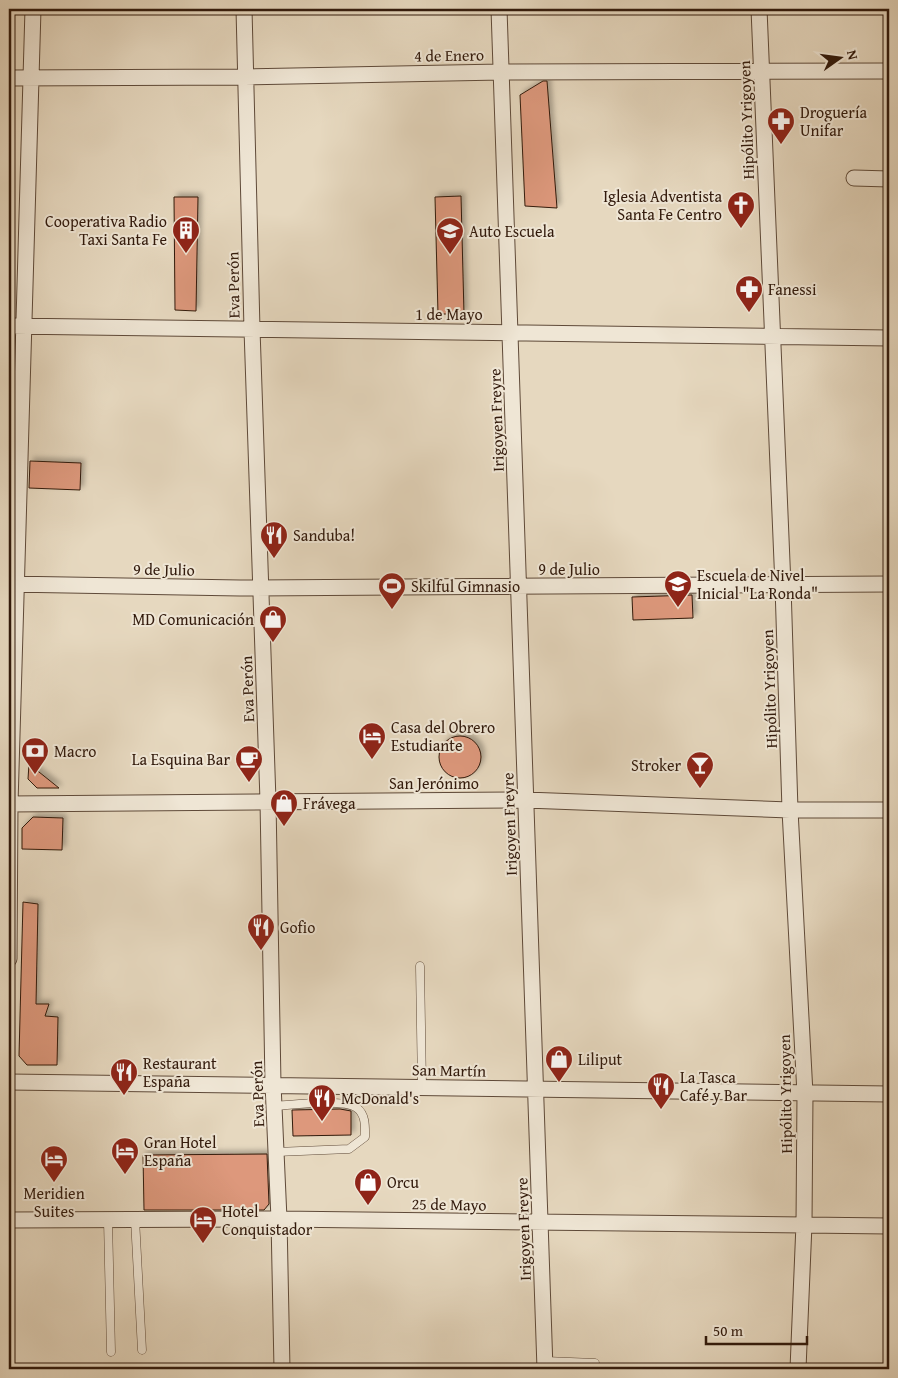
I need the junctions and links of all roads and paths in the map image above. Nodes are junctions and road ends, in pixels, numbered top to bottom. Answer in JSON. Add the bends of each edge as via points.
{"nodes":[{"id":1,"x":33,"y":9,"type":"edge"},
{"id":2,"x":244,"y":9,"type":"edge"},
{"id":3,"x":499,"y":9,"type":"edge"},
{"id":4,"x":759,"y":9,"type":"edge"},
{"id":5,"x":889,"y":71,"type":"edge"},
{"id":6,"x":501,"y":72,"type":"junction"},
{"id":7,"x":762,"y":72,"type":"junction"},
{"id":8,"x":245,"y":77,"type":"junction"},
{"id":9,"x":9,"y":78,"type":"edge"},
{"id":10,"x":31,"y":78,"type":"junction"},
{"id":11,"x":854,"y":178,"type":"dead end"},
{"id":12,"x":889,"y":179,"type":"edge"},
{"id":13,"x":16,"y":326,"type":"edge"},
{"id":14,"x":252,"y":330,"type":"junction"},
{"id":15,"x":510,"y":332,"type":"junction"},
{"id":16,"x":773,"y":337,"type":"junction"},
{"id":17,"x":889,"y":338,"type":"edge"},
{"id":18,"x":13,"y":584,"type":"edge"},
{"id":19,"x":889,"y":584,"type":"edge"},
{"id":20,"x":783,"y":586,"type":"junction"},
{"id":21,"x":262,"y":587,"type":"junction"},
{"id":22,"x":519,"y":587,"type":"junction"},
{"id":23,"x":526,"y":800,"type":"junction"},
{"id":24,"x":268,"y":802,"type":"junction"},
{"id":25,"x":10,"y":804,"type":"edge"},
{"id":26,"x":790,"y":810,"type":"junction"},
{"id":27,"x":889,"y":810,"type":"edge"},
{"id":28,"x":9,"y":960,"type":"edge"},
{"id":29,"x":420,"y":966,"type":"dead end"},
{"id":30,"x":9,"y":1082,"type":"edge"},
{"id":31,"x":274,"y":1084,"type":"junction"},
{"id":32,"x":422,"y":1086,"type":"junction"},
{"id":33,"x":535,"y":1088,"type":"junction"},
{"id":34,"x":805,"y":1094,"type":"junction"},
{"id":35,"x":889,"y":1094,"type":"edge"},
{"id":36,"x":274,"y":1106,"type":"junction"},
{"id":37,"x":276,"y":1152,"type":"junction"},
{"id":38,"x":279,"y":1219,"type":"junction"},
{"id":39,"x":9,"y":1220,"type":"edge"},
{"id":40,"x":108,"y":1220,"type":"junction"},
{"id":41,"x":135,"y":1220,"type":"junction"},
{"id":42,"x":541,"y":1223,"type":"junction"},
{"id":43,"x":804,"y":1224,"type":"junction"},
{"id":44,"x":889,"y":1226,"type":"edge"},
{"id":45,"x":142,"y":1350,"type":"dead end"},
{"id":46,"x":111,"y":1352,"type":"dead end"},
{"id":47,"x":595,"y":1363,"type":"dead end"},
{"id":48,"x":545,"y":1365,"type":"edge"},
{"id":49,"x":282,"y":1369,"type":"edge"},
{"id":50,"x":798,"y":1369,"type":"edge"}],
"edges":[{"from":1,"to":10,"type":"street"},
{"from":2,"to":8,"type":"street","name":"Eva Perón"},
{"from":3,"to":6,"type":"street","name":"Irigoyen Freyre"},
{"from":4,"to":7,"type":"street","name":"Hipólito Yrigoyen"},
{"from":5,"to":7,"type":"street","name":"4 de Enero"},
{"from":6,"to":7,"type":"street","name":"4 de Enero"},
{"from":6,"to":8,"type":"street","name":"4 de Enero"},
{"from":6,"to":15,"type":"street","name":"Irigoyen Freyre"},
{"from":7,"to":16,"type":"street","name":"Hipólito Yrigoyen"},
{"from":8,"to":10,"type":"street","name":"4 de Enero"},
{"from":8,"to":14,"type":"street","name":"Eva Perón"},
{"from":9,"to":10,"type":"street","name":"4 de Enero"},
{"from":10,"to":13,"type":"street"},
{"from":11,"to":12,"type":"street"},
{"from":13,"to":14,"type":"street","name":"1 de Mayo"},
{"from":13,"to":18,"type":"street"},
{"from":14,"to":15,"type":"street","name":"1 de Mayo"},
{"from":14,"to":21,"type":"street","name":"Eva Perón"},
{"from":15,"to":16,"type":"street","name":"1 de Mayo"},
{"from":15,"to":22,"type":"street","name":"Irigoyen Freyre"},
{"from":16,"to":17,"type":"street","name":"1 de Mayo"},
{"from":16,"to":20,"type":"street","name":"Hipólito Yrigoyen"},
{"from":18,"to":21,"type":"street","name":"9 de Julio"},
{"from":18,"to":25,"type":"street"},
{"from":19,"to":20,"type":"street","name":"9 de Julio"},
{"from":20,"to":22,"type":"street","name":"9 de Julio"},
{"from":20,"to":26,"type":"street","name":"Hipólito Yrigoyen"},
{"from":21,"to":22,"type":"street","name":"9 de Julio"},
{"from":21,"to":24,"type":"street","name":"Eva Perón"},
{"from":22,"to":23,"type":"street","name":"Irigoyen Freyre"},
{"from":23,"to":24,"type":"street","name":"San Jerónimo"},
{"from":23,"to":26,"type":"street","name":"San Jerónimo"},
{"from":23,"to":33,"type":"street","name":"Irigoyen Freyre"},
{"from":24,"to":25,"type":"street","name":"San Jerónimo"},
{"from":24,"to":31,"type":"street","name":"Eva Perón"},
{"from":25,"to":28,"type":"street"},
{"from":26,"to":27,"type":"street","name":"San Jerónimo"},
{"from":26,"to":34,"type":"street","name":"Hipólito Yrigoyen"},
{"from":29,"to":32,"type":"lane"},
{"from":30,"to":31,"type":"street","name":"San Martín"},
{"from":31,"to":32,"type":"street","name":"San Martín"},
{"from":31,"to":36,"type":"street","name":"Eva Perón"},
{"from":32,"to":33,"type":"street","name":"San Martín"},
{"from":33,"to":34,"type":"street","name":"San Martín"},
{"from":33,"to":42,"type":"street","name":"Irigoyen Freyre"},
{"from":34,"to":35,"type":"street","name":"San Martín"},
{"from":34,"to":43,"type":"street","name":"Hipólito Yrigoyen"},
{"from":36,"to":37,"type":"street","name":"Eva Perón"},
{"from":36,"to":37,"type":"lane","via":[[344,1104],[357,1108],[364,1118],[365,1137],[349,1149]]},
{"from":37,"to":38,"type":"street","name":"Eva Perón"},
{"from":38,"to":41,"type":"street","name":"25 de Mayo"},
{"from":38,"to":42,"type":"street","name":"25 de Mayo"},
{"from":38,"to":49,"type":"street","name":"Eva Perón"},
{"from":39,"to":40,"type":"street","name":"25 de Mayo"},
{"from":40,"to":41,"type":"street","name":"25 de Mayo"},
{"from":40,"to":46,"type":"lane"},
{"from":41,"to":45,"type":"lane"},
{"from":42,"to":43,"type":"street","name":"25 de Mayo"},
{"from":42,"to":48,"type":"street","name":"Irigoyen Freyre"},
{"from":43,"to":44,"type":"street","name":"25 de Mayo"},
{"from":43,"to":50,"type":"street","name":"Hipólito Yrigoyen"},
{"from":47,"to":48,"type":"lane"}]}
